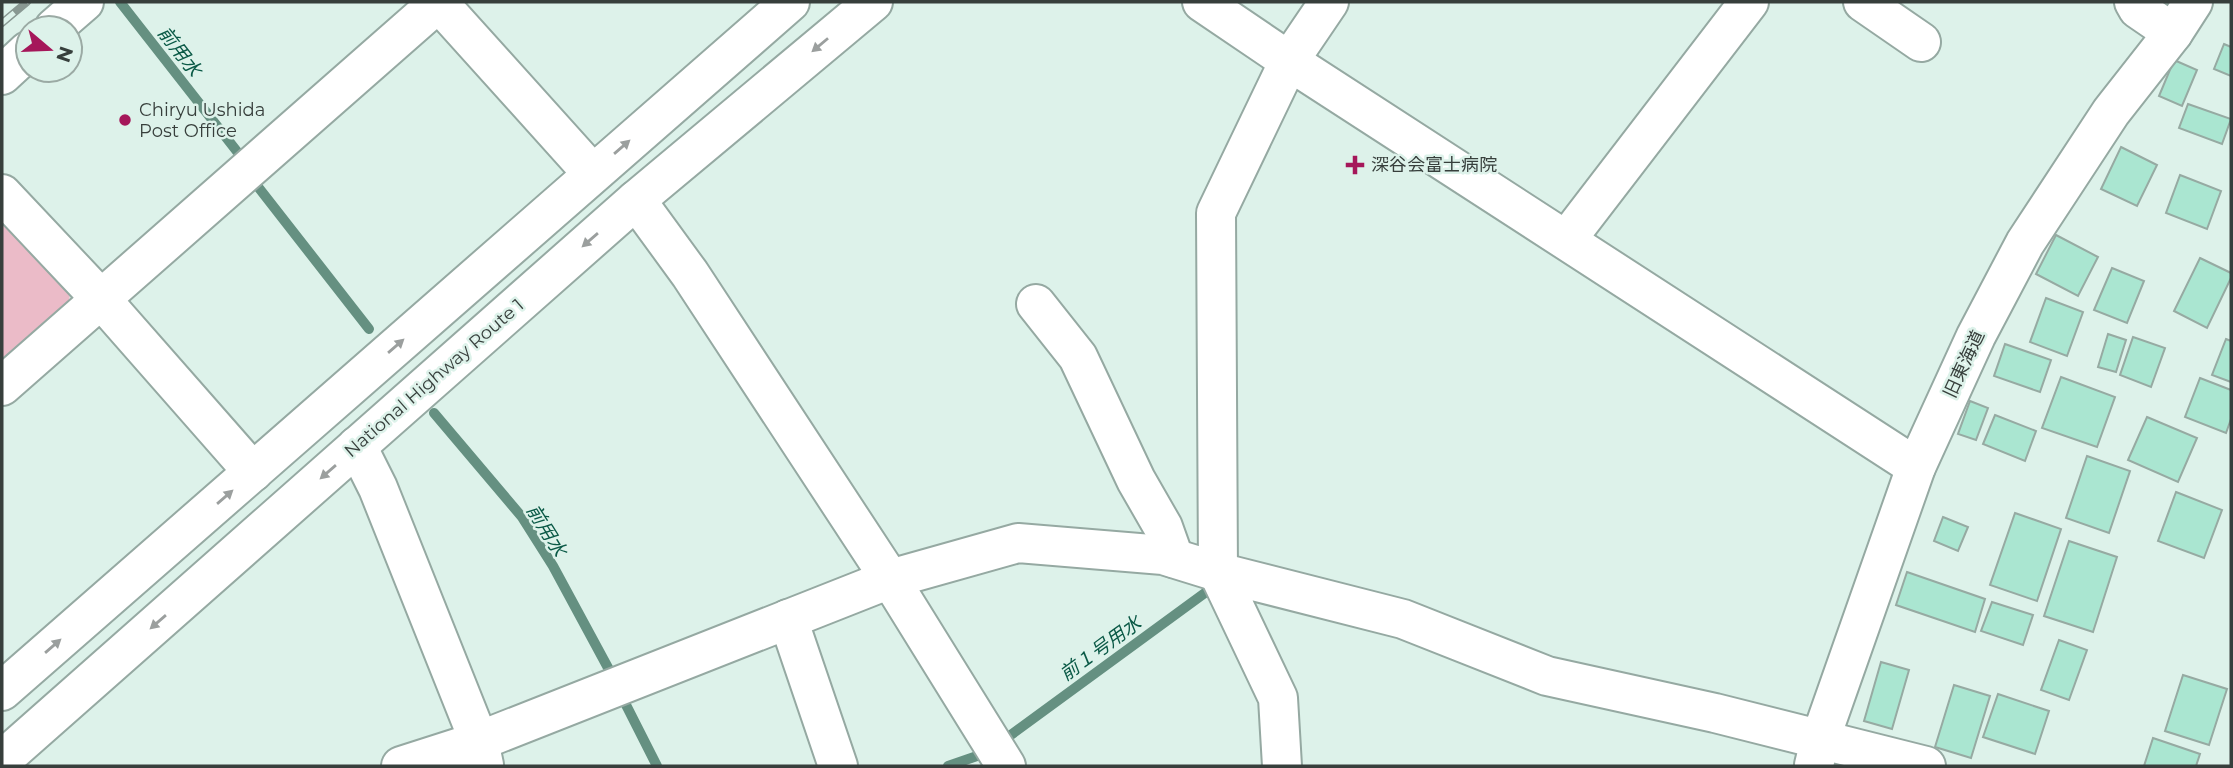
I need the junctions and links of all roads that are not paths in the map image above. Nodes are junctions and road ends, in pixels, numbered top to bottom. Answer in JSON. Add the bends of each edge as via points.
{"nodes":[{"id":1,"x":84,"y":2,"type":"edge"},
{"id":2,"x":439,"y":2,"type":"edge"},
{"id":3,"x":790,"y":2,"type":"edge"},
{"id":4,"x":873,"y":2,"type":"edge"},
{"id":5,"x":1202,"y":2,"type":"edge"},
{"id":6,"x":1329,"y":2,"type":"edge"},
{"id":7,"x":1749,"y":2,"type":"edge"},
{"id":8,"x":1863,"y":2,"type":"edge"},
{"id":9,"x":2133,"y":2,"type":"edge"},
{"id":10,"x":2193,"y":2,"type":"edge"},
{"id":11,"x":70,"y":14,"type":"edge"},
{"id":12,"x":2172,"y":33,"type":"junction"},
{"id":13,"x":1921,"y":42,"type":"dead end"},
{"id":14,"x":1289,"y":61,"type":"junction"},
{"id":15,"x":593,"y":173,"type":"junction"},
{"id":16,"x":2,"y":194,"type":"edge"},
{"id":17,"x":636,"y":200,"type":"junction"},
{"id":18,"x":1567,"y":239,"type":"junction"},
{"id":19,"x":101,"y":299,"type":"junction"},
{"id":20,"x":1036,"y":304,"type":"dead end"},
{"id":21,"x":2,"y":386,"type":"edge"},
{"id":22,"x":358,"y":446,"type":"junction"},
{"id":23,"x":1916,"y":467,"type":"junction"},
{"id":24,"x":253,"y":472,"type":"junction"},
{"id":25,"x":1174,"y":558,"type":"junction"},
{"id":26,"x":1218,"y":572,"type":"junction"},
{"id":27,"x":890,"y":579,"type":"junction"},
{"id":28,"x":788,"y":619,"type":"junction"},
{"id":29,"x":2,"y":691,"type":"edge"},
{"id":30,"x":1817,"y":753,"type":"edge"},
{"id":31,"x":482,"y":754,"type":"edge"},
{"id":32,"x":2,"y":760,"type":"edge"},
{"id":33,"x":401,"y":766,"type":"edge"},
{"id":34,"x":838,"y":766,"type":"edge"},
{"id":35,"x":1006,"y":766,"type":"edge"},
{"id":36,"x":1282,"y":766,"type":"edge"},
{"id":37,"x":1926,"y":766,"type":"edge"}],
"edges":[{"from":1,"to":11,"type":"main road"},
{"from":2,"to":15,"type":"main road"},
{"from":2,"to":19,"type":"main road"},
{"from":15,"to":3,"type":"main road","one_way":true},
{"from":4,"to":17,"type":"main road","name":"National Highway Route 1","one_way":true},
{"from":5,"to":14,"type":"main road"},
{"from":6,"to":14,"type":"main road"},
{"from":7,"to":18,"type":"main road"},
{"from":8,"to":13,"type":"main road"},
{"from":9,"to":12,"type":"main road"},
{"from":10,"to":12,"type":"main road","name":"旧東海道"},
{"from":12,"to":23,"type":"main road","name":"旧東海道","via":[[2111,112],[2025,243]]},
{"from":14,"to":18,"type":"main road"},
{"from":14,"to":26,"type":"main road","via":[[1216,213]]},
{"from":24,"to":15,"type":"main road","one_way":true},
{"from":16,"to":19,"type":"main road"},
{"from":17,"to":22,"type":"main road","name":"National Highway Route 1","one_way":true},
{"from":17,"to":27,"type":"main road","via":[[690,274]]},
{"from":18,"to":23,"type":"main road"},
{"from":19,"to":21,"type":"main road"},
{"from":19,"to":24,"type":"main road"},
{"from":20,"to":25,"type":"main road","via":[[1078,356]]},
{"from":22,"to":31,"type":"main road"},
{"from":22,"to":32,"type":"main road","name":"National Highway Route 1","one_way":true},
{"from":23,"to":30,"type":"main road","name":"旧東海道"},
{"from":29,"to":24,"type":"main road","one_way":true},
{"from":25,"to":26,"type":"main road"},
{"from":25,"to":27,"type":"main road","via":[[1018,543]]},
{"from":26,"to":30,"type":"main road","via":[[1403,619],[1547,676],[1715,713]]},
{"from":26,"to":36,"type":"main road","via":[[1278,698]]},
{"from":27,"to":28,"type":"main road"},
{"from":27,"to":35,"type":"main road"},
{"from":28,"to":31,"type":"main road"},
{"from":28,"to":34,"type":"main road"},
{"from":30,"to":37,"type":"main road"},
{"from":31,"to":33,"type":"main road"}]}
